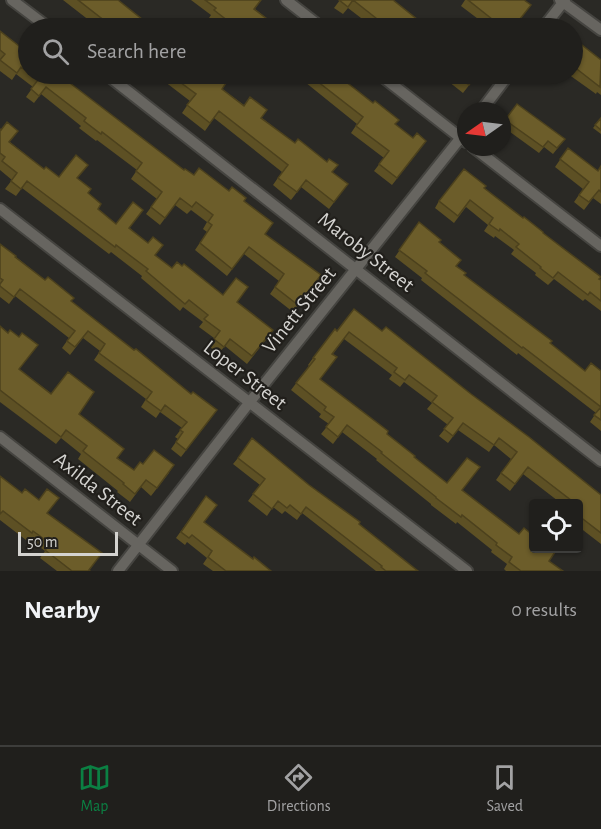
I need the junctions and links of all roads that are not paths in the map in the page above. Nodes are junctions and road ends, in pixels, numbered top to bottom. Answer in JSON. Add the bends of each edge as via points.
{"nodes":[{"id":1,"x":12,"y":0,"type":"edge"},
{"id":2,"x":286,"y":0,"type":"edge"},
{"id":3,"x":563,"y":1,"type":"edge"},
{"id":4,"x":36,"y":18,"type":"edge"},
{"id":5,"x":309,"y":18,"type":"edge"},
{"id":6,"x":550,"y":18,"type":"edge"},
{"id":7,"x":601,"y":30,"type":"edge"},
{"id":8,"x":119,"y":84,"type":"edge"},
{"id":9,"x":392,"y":84,"type":"edge"},
{"id":10,"x":501,"y":84,"type":"edge"},
{"id":11,"x":488,"y":102,"type":"edge"},
{"id":12,"x":457,"y":132,"type":"edge"},
{"id":13,"x":457,"y":146,"type":"edge"},
{"id":14,"x":485,"y":156,"type":"edge"},
{"id":15,"x":0,"y":209,"type":"edge"},
{"id":16,"x":601,"y":246,"type":"edge"},
{"id":17,"x":356,"y":269,"type":"junction"},
{"id":18,"x":249,"y":403,"type":"junction"},
{"id":19,"x":0,"y":437,"type":"edge"},
{"id":20,"x":601,"y":461,"type":"edge"},
{"id":21,"x":139,"y":545,"type":"junction"},
{"id":22,"x":118,"y":571,"type":"edge"},
{"id":23,"x":172,"y":571,"type":"edge"},
{"id":24,"x":467,"y":571,"type":"edge"}],
"edges":[{"from":1,"to":4,"type":"street"},
{"from":2,"to":5,"type":"street"},
{"from":3,"to":6,"type":"street"},
{"from":3,"to":7,"type":"street"},
{"from":8,"to":17,"type":"street","name":"Maroby Street"},
{"from":9,"to":12,"type":"street"},
{"from":10,"to":11,"type":"street"},
{"from":13,"to":17,"type":"street","name":"Vinett Street"},
{"from":14,"to":16,"type":"street"},
{"from":15,"to":18,"type":"street","name":"Loper Street"},
{"from":17,"to":18,"type":"street","name":"Vinett Street"},
{"from":17,"to":20,"type":"street","name":"Maroby Street"},
{"from":18,"to":21,"type":"street","name":"Vinett Street"},
{"from":18,"to":24,"type":"street","name":"Loper Street"},
{"from":19,"to":21,"type":"street","name":"Axilda Street"},
{"from":21,"to":22,"type":"street","name":"Vinett Street"},
{"from":21,"to":23,"type":"street","name":"Axilda Street"}]}
